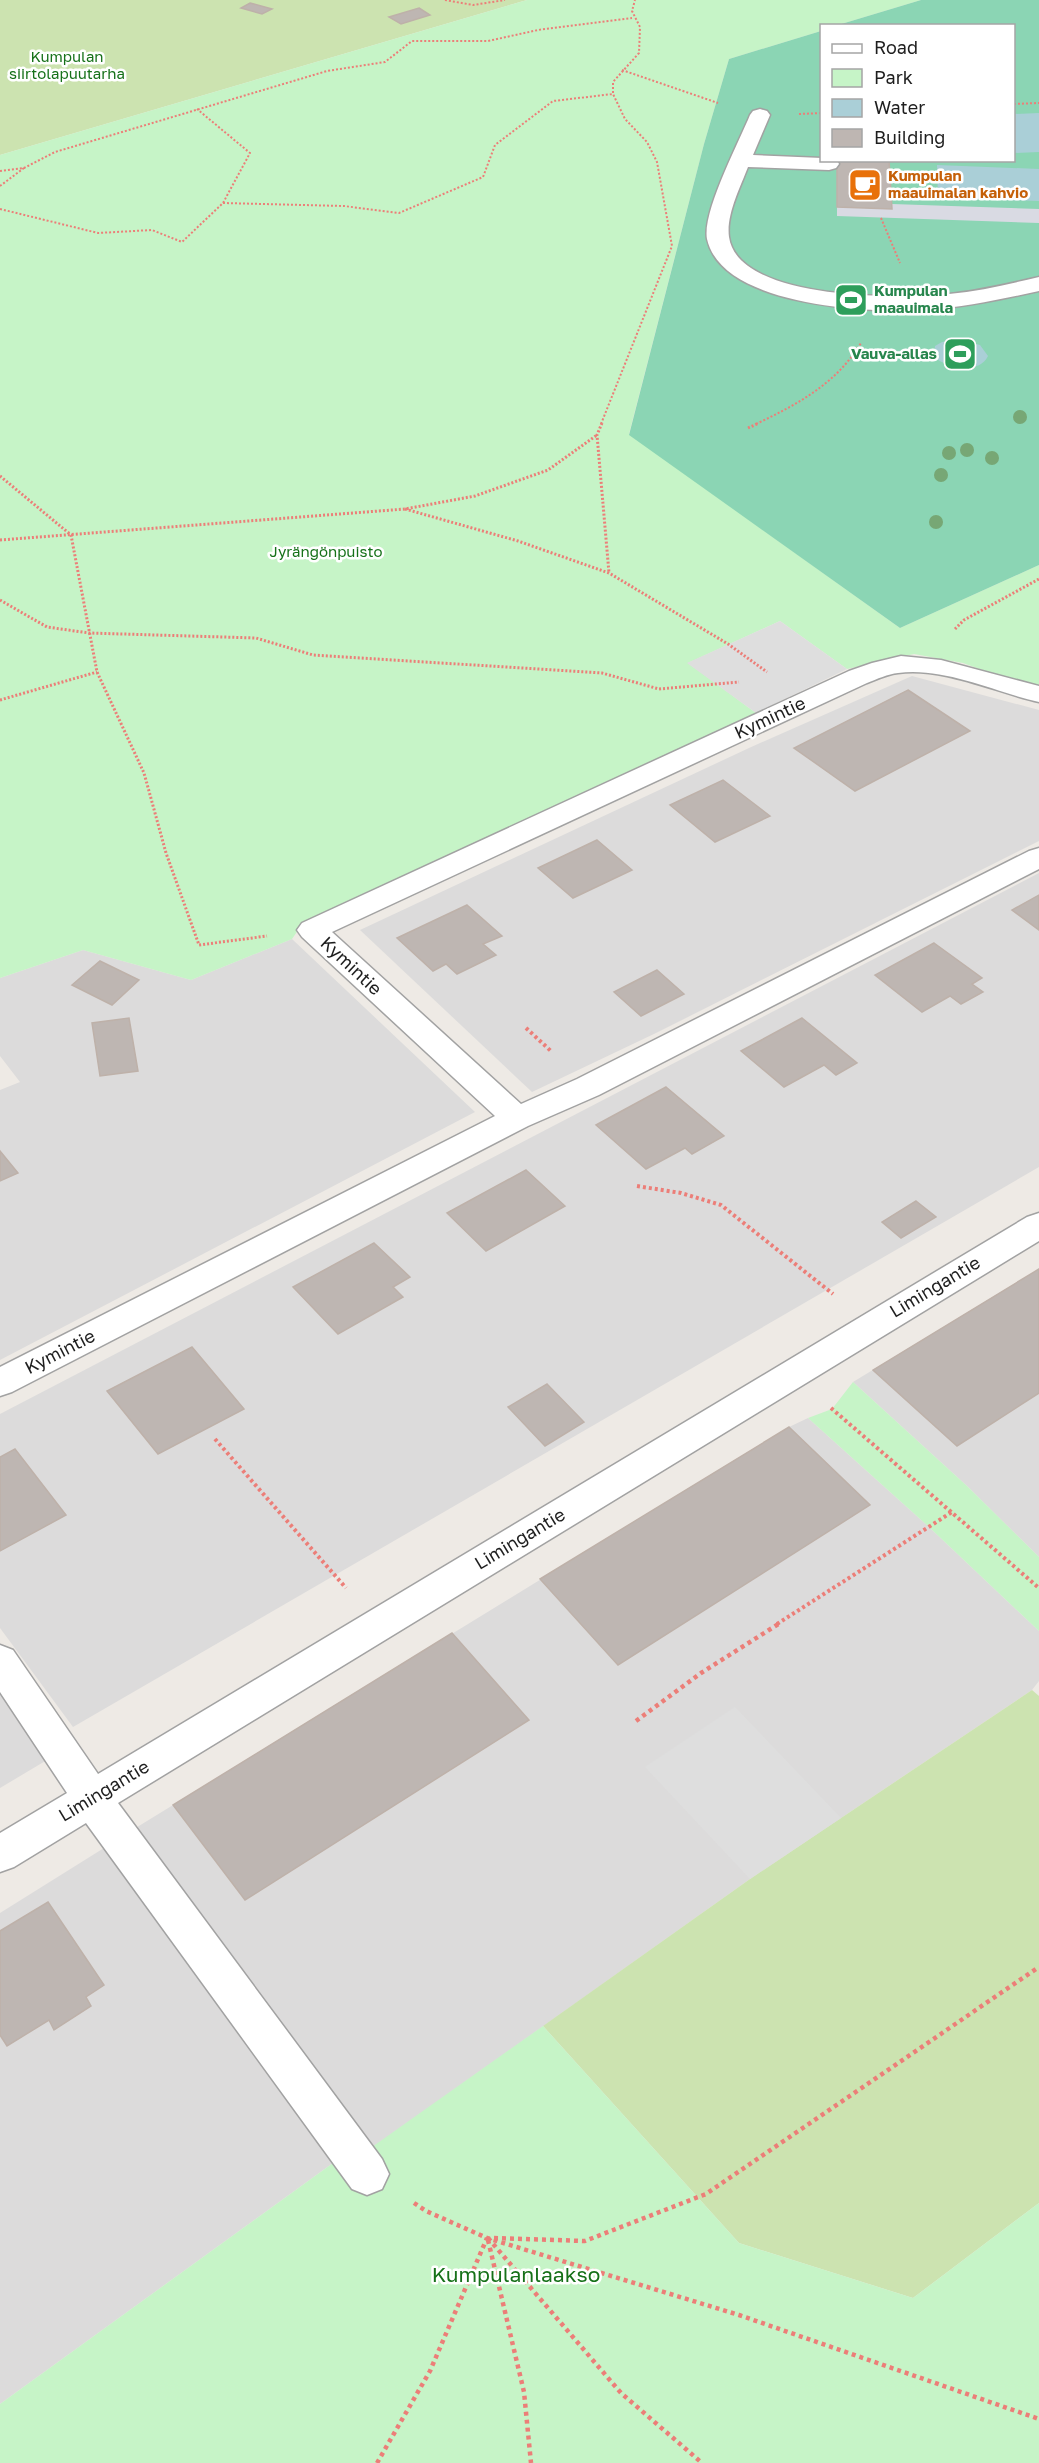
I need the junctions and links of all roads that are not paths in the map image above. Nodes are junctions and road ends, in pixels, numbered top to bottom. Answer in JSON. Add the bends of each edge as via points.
{"nodes":[{"id":1,"x":760,"y":115,"type":"dead end"},
{"id":2,"x":744,"y":155,"type":"junction"},
{"id":3,"x":820,"y":157,"type":"edge"},
{"id":4,"x":1039,"y":284,"type":"edge"},
{"id":5,"x":1039,"y":694,"type":"edge"},
{"id":6,"x":1039,"y":857,"type":"edge"},
{"id":7,"x":517,"y":1119,"type":"junction"},
{"id":8,"x":1039,"y":1225,"type":"edge"},
{"id":9,"x":0,"y":1383,"type":"edge"},
{"id":10,"x":0,"y":1661,"type":"edge"},
{"id":11,"x":93,"y":1798,"type":"junction"},
{"id":12,"x":0,"y":1854,"type":"edge"},
{"id":13,"x":367,"y":2174,"type":"road end"}],
"edges":[{"from":1,"to":2,"type":"street"},
{"from":2,"to":3,"type":"street"},
{"from":2,"to":4,"type":"street","via":[[718,225],[718,239],[730,262],[744,273],[785,291],[878,304],[950,302]]},
{"from":5,"to":7,"type":"street","name":"Kymintie","via":[[928,666],[906,664],[858,676],[312,930]]},
{"from":6,"to":7,"type":"street","via":[[588,1087]]},
{"from":7,"to":9,"type":"street","name":"Kymintie"},
{"from":8,"to":11,"type":"street","name":"Limingantie"},
{"from":10,"to":11,"type":"street"},
{"from":11,"to":12,"type":"street","name":"Limingantie"},
{"from":11,"to":13,"type":"street"}]}
